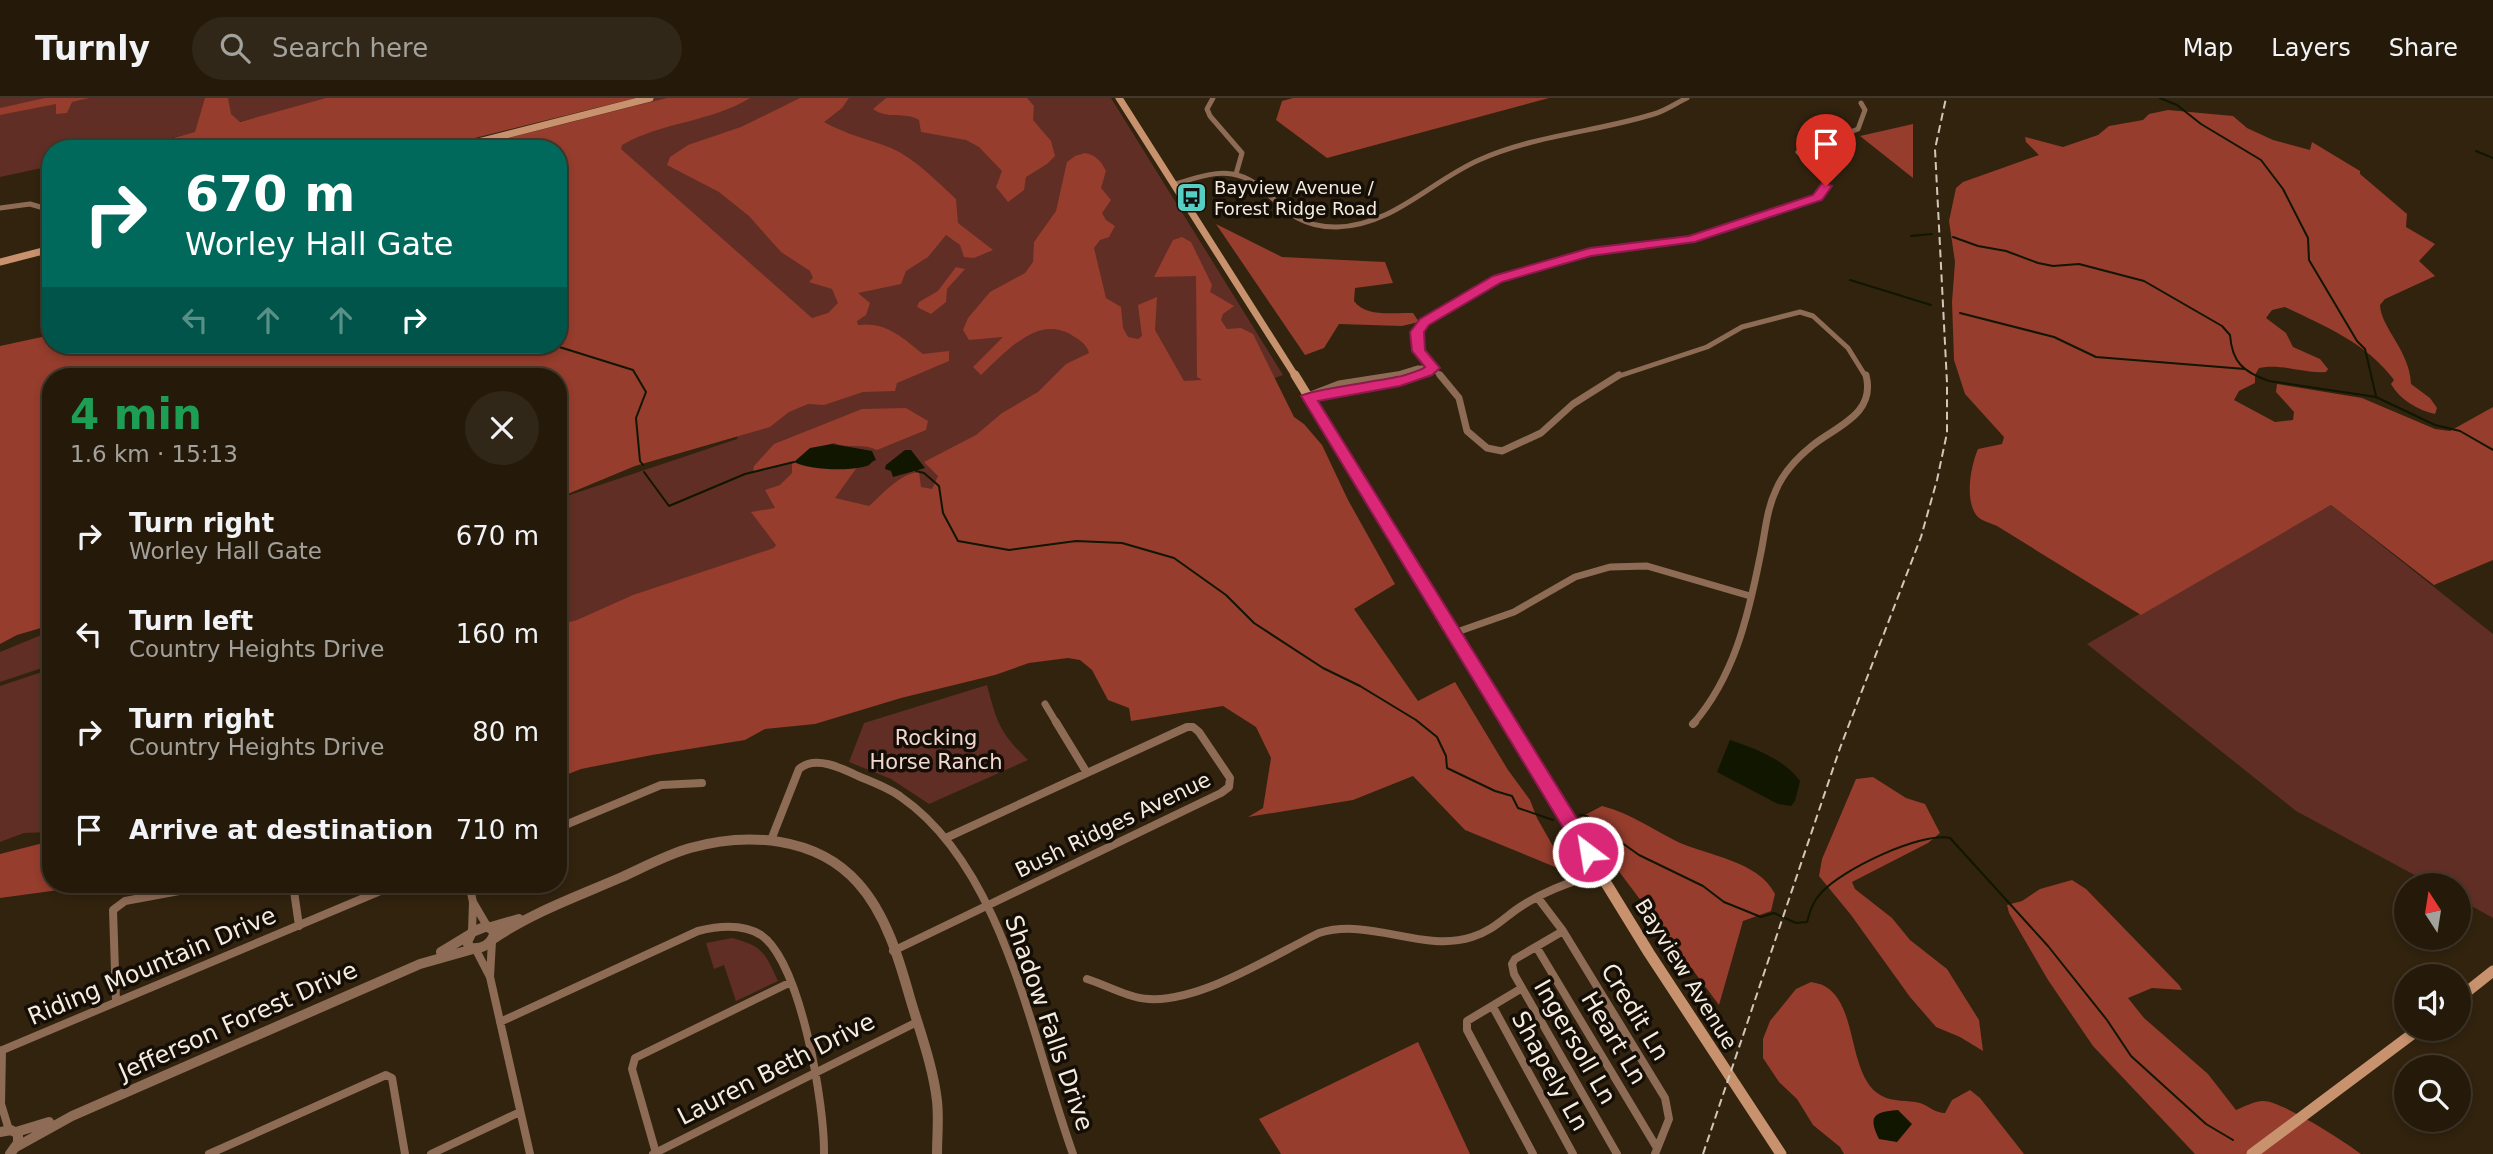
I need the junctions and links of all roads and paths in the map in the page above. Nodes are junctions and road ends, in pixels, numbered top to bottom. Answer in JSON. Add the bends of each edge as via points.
{"nodes":[{"id":1,"x":650,"y":98,"type":"edge"},
{"id":2,"x":1119,"y":98,"type":"edge"},
{"id":3,"x":1213,"y":98,"type":"edge"},
{"id":4,"x":1687,"y":98,"type":"edge"},
{"id":5,"x":1861,"y":103,"type":"dead end"},
{"id":6,"x":485,"y":140,"type":"edge"},
{"id":7,"x":1236,"y":174,"type":"junction"},
{"id":8,"x":1175,"y":184,"type":"junction"},
{"id":9,"x":42,"y":207,"type":"edge"},
{"id":10,"x":0,"y":208,"type":"edge"},
{"id":11,"x":42,"y":251,"type":"edge"},
{"id":12,"x":0,"y":262,"type":"edge"},
{"id":13,"x":1433,"y":368,"type":"junction"},
{"id":14,"x":1308,"y":396,"type":"junction"},
{"id":15,"x":1750,"y":596,"type":"junction"},
{"id":16,"x":1454,"y":633,"type":"junction"},
{"id":17,"x":1045,"y":704,"type":"dead end"},
{"id":18,"x":1693,"y":724,"type":"dead end"},
{"id":19,"x":1087,"y":773,"type":"junction"},
{"id":20,"x":702,"y":783,"type":"dead end"},
{"id":21,"x":567,"y":824,"type":"edge"},
{"id":22,"x":948,"y":837,"type":"junction"},
{"id":23,"x":771,"y":840,"type":"junction"},
{"id":24,"x":1601,"y":873,"type":"junction"},
{"id":25,"x":168,"y":893,"type":"edge"},
{"id":26,"x":294,"y":893,"type":"edge"},
{"id":27,"x":376,"y":893,"type":"edge"},
{"id":28,"x":471,"y":893,"type":"edge"},
{"id":29,"x":1538,"y":898,"type":"junction"},
{"id":30,"x":473,"y":902,"type":"junction"},
{"id":31,"x":986,"y":906,"type":"junction"},
{"id":32,"x":539,"y":913,"type":"junction"},
{"id":33,"x":299,"y":926,"type":"junction"},
{"id":34,"x":489,"y":926,"type":"junction"},
{"id":35,"x":1563,"y":931,"type":"junction"},
{"id":36,"x":470,"y":934,"type":"junction"},
{"id":37,"x":493,"y":940,"type":"junction"},
{"id":38,"x":1537,"y":948,"type":"junction"},
{"id":39,"x":474,"y":949,"type":"junction"},
{"id":40,"x":893,"y":951,"type":"junction"},
{"id":41,"x":420,"y":964,"type":"junction"},
{"id":42,"x":2493,"y":971,"type":"edge"},
{"id":43,"x":490,"y":977,"type":"junction"},
{"id":44,"x":1087,"y":979,"type":"dead end"},
{"id":45,"x":789,"y":983,"type":"junction"},
{"id":46,"x":1522,"y":988,"type":"junction"},
{"id":47,"x":2471,"y":988,"type":"edge"},
{"id":48,"x":116,"y":1002,"type":"junction"},
{"id":49,"x":1493,"y":1007,"type":"junction"},
{"id":50,"x":500,"y":1022,"type":"junction"},
{"id":51,"x":917,"y":1022,"type":"junction"},
{"id":52,"x":2402,"y":1041,"type":"edge"},
{"id":53,"x":1,"y":1050,"type":"edge"},
{"id":54,"x":815,"y":1073,"type":"junction"},
{"id":55,"x":0,"y":1105,"type":"edge"},
{"id":56,"x":520,"y":1112,"type":"junction"},
{"id":57,"x":72,"y":1116,"type":"junction"},
{"id":58,"x":9,"y":1131,"type":"edge"},
{"id":59,"x":13,"y":1150,"type":"edge"},
{"id":60,"x":1656,"y":1151,"type":"edge"},
{"id":61,"x":655,"y":1153,"type":"edge"},
{"id":62,"x":209,"y":1154,"type":"edge"},
{"id":63,"x":405,"y":1154,"type":"edge"},
{"id":64,"x":431,"y":1154,"type":"edge"},
{"id":65,"x":530,"y":1154,"type":"edge"},
{"id":66,"x":824,"y":1154,"type":"edge"},
{"id":67,"x":937,"y":1154,"type":"edge"},
{"id":68,"x":1073,"y":1154,"type":"edge"},
{"id":69,"x":1533,"y":1154,"type":"edge"},
{"id":70,"x":1573,"y":1154,"type":"edge"},
{"id":71,"x":1618,"y":1154,"type":"edge"},
{"id":72,"x":1781,"y":1154,"type":"edge"},
{"id":73,"x":2252,"y":1154,"type":"edge"}],
"edges":[{"from":1,"to":6,"type":"main road"},
{"from":2,"to":8,"type":"main road","name":"Bayview Avenue"},
{"from":3,"to":7,"type":"street","via":[[1208,105],[1210,116],[1242,153]]},
{"from":4,"to":7,"type":"street","via":[[1654,113],[1486,157],[1389,215],[1358,226],[1334,228],[1305,222],[1287,213],[1251,178]]},
{"from":5,"to":13,"type":"street","via":[[1865,110],[1858,129],[1797,152],[1825,178],[1826,186],[1817,197],[1691,239],[1590,252],[1497,279],[1425,322],[1417,332],[1419,351]]},
{"from":7,"to":8,"type":"street"},
{"from":8,"to":14,"type":"main road","name":"Bayview Avenue"},
{"from":9,"to":10,"type":"street","via":[[23,203]]},
{"from":11,"to":12,"type":"main road"},
{"from":13,"to":14,"type":"street","via":[[1400,382]]},
{"from":13,"to":15,"type":"street","via":[[1459,398],[1466,431],[1487,448],[1503,451],[1541,433],[1573,404],[1621,374],[1707,347],[1742,327],[1808,313],[1862,365],[1869,387],[1867,399],[1856,415],[1807,451],[1776,488]]},
{"from":14,"to":16,"type":"main road","name":"Bayview Avenue"},
{"from":15,"to":16,"type":"street","via":[[1647,566],[1610,567],[1575,577],[1514,612]]},
{"from":15,"to":18,"type":"street","via":[[1737,648],[1713,702]]},
{"from":16,"to":24,"type":"main road","name":"Bayview Avenue"},
{"from":17,"to":19,"type":"street"},
{"from":19,"to":22,"type":"street","name":"Bush Ridges Avenue"},
{"from":19,"to":31,"type":"street","name":"Bush Ridges Avenue","via":[[1193,727],[1230,783],[1221,793]]},
{"from":20,"to":21,"type":"street","via":[[661,785]]},
{"from":22,"to":23,"type":"street","name":"Shadow Falls Drive","via":[[921,810],[887,787],[812,761],[799,769]]},
{"from":22,"to":31,"type":"street","name":"Shadow Falls Drive"},
{"from":23,"to":32,"type":"street","via":[[730,840],[691,848]]},
{"from":23,"to":40,"type":"street","via":[[813,851],[850,875],[870,900]]},
{"from":24,"to":29,"type":"street"},
{"from":24,"to":72,"type":"main road","name":"Bayview Avenue"},
{"from":25,"to":48,"type":"street","via":[[125,901],[113,910]]},
{"from":26,"to":33,"type":"street"},
{"from":27,"to":33,"type":"street","name":"Riding Mountain Drive"},
{"from":28,"to":30,"type":"street"},
{"from":29,"to":35,"type":"street","name":"Credit Ln"},
{"from":29,"to":44,"type":"street","via":[[1498,926],[1471,938],[1440,941],[1338,927],[1180,997],[1147,999]]},
{"from":30,"to":34,"type":"street"},
{"from":30,"to":36,"type":"street"},
{"from":31,"to":40,"type":"street","name":"Bush Ridges Avenue"},
{"from":31,"to":68,"type":"street","name":"Shadow Falls Drive","via":[[1012,969]]},
{"from":32,"to":34,"type":"street"},
{"from":32,"to":37,"type":"street"},
{"from":33,"to":48,"type":"street","name":"Riding Mountain Drive"},
{"from":34,"to":36,"type":"street","name":"Jefferson Forest Drive"},
{"from":34,"to":37,"type":"street","via":[[495,932]]},
{"from":35,"to":38,"type":"street","name":"Ingersoll Ln"},
{"from":35,"to":60,"type":"street","name":"Credit Ln","via":[[1665,1098],[1669,1119]]},
{"from":36,"to":39,"type":"street","via":[[468,945]]},
{"from":36,"to":41,"type":"street","name":"Jefferson Forest Drive"},
{"from":37,"to":39,"type":"street","name":"Jefferson Forest Drive","via":[[485,948]]},
{"from":37,"to":43,"type":"street"},
{"from":38,"to":46,"type":"street","name":"Ingersoll Ln","via":[[1512,964]]},
{"from":38,"to":60,"type":"street","name":"Heart Ln"},
{"from":39,"to":41,"type":"street","name":"Jefferson Forest Drive"},
{"from":39,"to":43,"type":"street"},
{"from":40,"to":51,"type":"street"},
{"from":41,"to":57,"type":"street","name":"Jefferson Forest Drive"},
{"from":42,"to":47,"type":"main road"},
{"from":43,"to":50,"type":"street"},
{"from":45,"to":50,"type":"street","via":[[779,956],[765,938],[746,929],[716,927]]},
{"from":45,"to":54,"type":"street"},
{"from":45,"to":61,"type":"street","via":[[635,1058],[632,1069]]},
{"from":46,"to":49,"type":"street"},
{"from":46,"to":71,"type":"street","name":"Ingersoll Ln"},
{"from":48,"to":53,"type":"street","name":"Riding Mountain Drive"},
{"from":49,"to":69,"type":"street","via":[[1466,1021],[1467,1030]]},
{"from":49,"to":70,"type":"street","name":"Shapely Ln"},
{"from":50,"to":56,"type":"street"},
{"from":51,"to":54,"type":"street","name":"Lauren Beth Drive"},
{"from":51,"to":67,"type":"street","via":[[936,1098]]},
{"from":52,"to":73,"type":"main road"},
{"from":53,"to":55,"type":"street"},
{"from":54,"to":61,"type":"street","name":"Lauren Beth Drive"},
{"from":54,"to":66,"type":"street","via":[[825,1118]]},
{"from":55,"to":58,"type":"street"},
{"from":56,"to":64,"type":"street"},
{"from":56,"to":65,"type":"street"},
{"from":57,"to":58,"type":"street","name":"Jefferson Forest Drive"},
{"from":57,"to":59,"type":"street","name":"Jefferson Forest Drive"},
{"from":58,"to":59,"type":"street","via":[[19,1138]]},
{"from":62,"to":63,"type":"street","via":[[386,1075],[392,1078]]}]}
